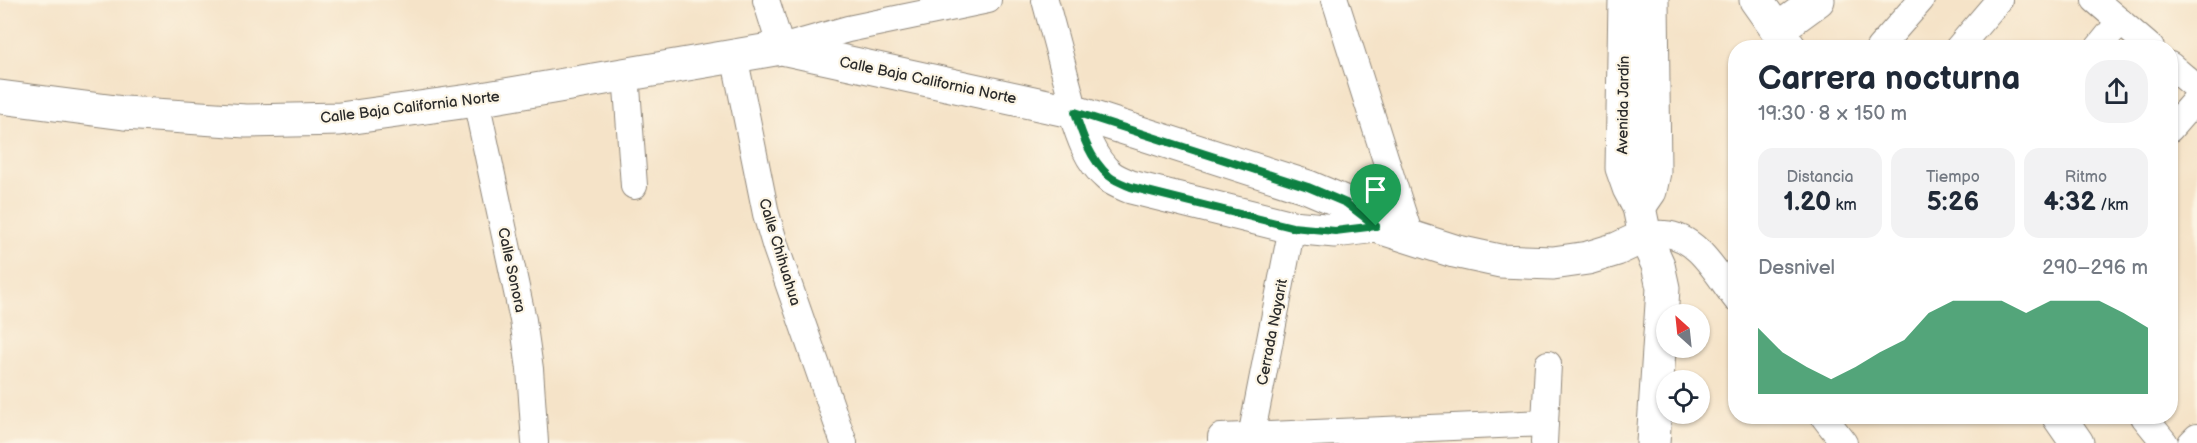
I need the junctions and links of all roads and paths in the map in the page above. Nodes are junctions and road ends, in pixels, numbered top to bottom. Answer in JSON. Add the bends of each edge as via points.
{"nodes":[{"id":1,"x":766,"y":0,"type":"edge"},
{"id":2,"x":988,"y":0,"type":"edge"},
{"id":3,"x":1045,"y":0,"type":"edge"},
{"id":4,"x":1335,"y":0,"type":"edge"},
{"id":5,"x":1625,"y":0,"type":"edge"},
{"id":6,"x":1652,"y":0,"type":"edge"},
{"id":7,"x":1756,"y":0,"type":"edge"},
{"id":8,"x":1818,"y":0,"type":"edge"},
{"id":9,"x":1921,"y":0,"type":"edge"},
{"id":10,"x":1999,"y":0,"type":"edge"},
{"id":11,"x":2095,"y":0,"type":"edge"},
{"id":12,"x":2120,"y":21,"type":"junction"},
{"id":13,"x":1784,"y":39,"type":"edge"},
{"id":14,"x":1886,"y":40,"type":"edge"},
{"id":15,"x":1965,"y":40,"type":"edge"},
{"id":16,"x":2105,"y":40,"type":"edge"},
{"id":17,"x":2142,"y":40,"type":"edge"},
{"id":18,"x":781,"y":48,"type":"junction"},
{"id":19,"x":734,"y":55,"type":"junction"},
{"id":20,"x":626,"y":72,"type":"junction"},
{"id":21,"x":2178,"y":72,"type":"edge"},
{"id":22,"x":2197,"y":88,"type":"edge"},
{"id":23,"x":0,"y":97,"type":"edge"},
{"id":24,"x":2197,"y":98,"type":"edge"},
{"id":25,"x":476,"y":100,"type":"junction"},
{"id":26,"x":1075,"y":112,"type":"junction"},
{"id":27,"x":2178,"y":120,"type":"edge"},
{"id":28,"x":634,"y":186,"type":"dead end"},
{"id":29,"x":1642,"y":221,"type":"junction"},
{"id":30,"x":1376,"y":226,"type":"junction"},
{"id":31,"x":1292,"y":227,"type":"junction"},
{"id":32,"x":1410,"y":236,"type":"junction"},
{"id":33,"x":1728,"y":290,"type":"edge"},
{"id":34,"x":1548,"y":364,"type":"dead end"},
{"id":35,"x":1829,"y":424,"type":"edge"},
{"id":36,"x":2064,"y":424,"type":"edge"},
{"id":37,"x":2149,"y":424,"type":"edge"},
{"id":38,"x":1545,"y":433,"type":"edge"},
{"id":39,"x":1251,"y":436,"type":"junction"},
{"id":40,"x":2197,"y":437,"type":"edge"},
{"id":41,"x":535,"y":443,"type":"edge"},
{"id":42,"x":844,"y":443,"type":"edge"},
{"id":43,"x":1221,"y":443,"type":"edge"},
{"id":44,"x":1653,"y":443,"type":"edge"},
{"id":45,"x":1844,"y":443,"type":"edge"},
{"id":46,"x":2078,"y":443,"type":"edge"},
{"id":47,"x":2164,"y":443,"type":"edge"},
{"id":48,"x":2191,"y":443,"type":"edge"}],
"edges":[{"from":1,"to":18,"type":"street"},
{"from":2,"to":18,"type":"street","name":"Calle Baja California Norte","via":[[848,29]]},
{"from":3,"to":26,"type":"street"},
{"from":4,"to":32,"type":"street"},
{"from":5,"to":29,"type":"street","name":"Avenida Jardín","via":[[1622,168]]},
{"from":6,"to":29,"type":"street","name":"Avenida Jardín","via":[[1654,172]]},
{"from":7,"to":13,"type":"street"},
{"from":8,"to":13,"type":"street"},
{"from":9,"to":14,"type":"street"},
{"from":10,"to":15,"type":"street"},
{"from":11,"to":12,"type":"street"},
{"from":12,"to":16,"type":"street"},
{"from":12,"to":17,"type":"street"},
{"from":18,"to":19,"type":"street","name":"Calle Baja California Norte"},
{"from":18,"to":26,"type":"street","name":"Calle Baja California Norte"},
{"from":19,"to":20,"type":"street","name":"Calle Baja California Norte"},
{"from":19,"to":42,"type":"street","name":"Calle Chihuahua","via":[[766,214]]},
{"from":20,"to":25,"type":"street","name":"Calle Baja California Norte"},
{"from":20,"to":28,"type":"street"},
{"from":21,"to":22,"type":"street"},
{"from":23,"to":25,"type":"street","name":"Calle Baja California Norte","via":[[123,113],[246,121],[340,119]]},
{"from":24,"to":27,"type":"street"},
{"from":25,"to":41,"type":"street","name":"Calle Sonora","via":[[523,320]]},
{"from":26,"to":30,"type":"street","name":"Calle Baja California Norte","via":[[1308,187],[1346,203]]},
{"from":26,"to":31,"type":"street","name":"Calle Baja California Norte","via":[[1096,161],[1111,177],[1131,187]]},
{"from":29,"to":32,"type":"street","name":"Calle Baja California Norte","via":[[1617,249],[1552,263],[1500,261]]},
{"from":29,"to":33,"type":"street","via":[[1664,234],[1684,239],[1697,249]]},
{"from":29,"to":44,"type":"street","name":"Avenida Jardín","via":[[1663,288]]},
{"from":30,"to":31,"type":"street","name":"Calle Baja California Norte","via":[[1335,231]]},
{"from":30,"to":32,"type":"street","name":"Calle Baja California Norte"},
{"from":31,"to":39,"type":"street","name":"Cerrada Nayarit"},
{"from":34,"to":38,"type":"street"},
{"from":35,"to":45,"type":"street"},
{"from":36,"to":46,"type":"street"},
{"from":37,"to":47,"type":"street"},
{"from":38,"to":39,"type":"street"},
{"from":39,"to":43,"type":"street","via":[[1221,437]]},
{"from":40,"to":48,"type":"street"}]}
